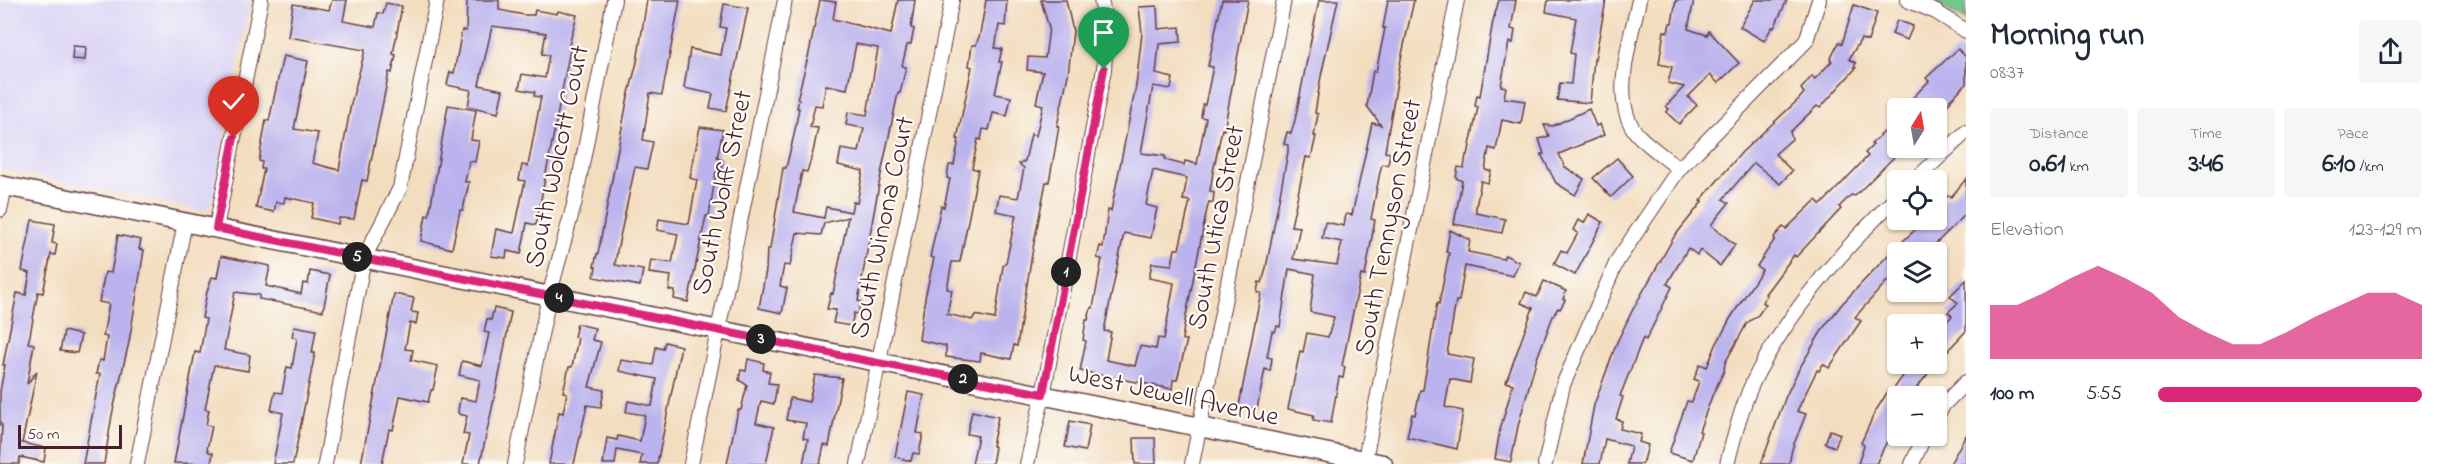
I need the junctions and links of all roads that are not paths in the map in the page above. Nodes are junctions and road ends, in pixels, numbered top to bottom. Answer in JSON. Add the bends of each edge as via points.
{"nodes":[{"id":1,"x":261,"y":0,"type":"edge"},
{"id":2,"x":437,"y":0,"type":"edge"},
{"id":3,"x":614,"y":0,"type":"edge"},
{"id":4,"x":785,"y":0,"type":"edge"},
{"id":5,"x":952,"y":0,"type":"edge"},
{"id":6,"x":1101,"y":0,"type":"edge"},
{"id":7,"x":1284,"y":0,"type":"edge"},
{"id":8,"x":1457,"y":0,"type":"edge"},
{"id":9,"x":1638,"y":0,"type":"edge"},
{"id":10,"x":1819,"y":0,"type":"edge"},
{"id":11,"x":1907,"y":0,"type":"edge"},
{"id":12,"x":1966,"y":31,"type":"edge"},
{"id":13,"x":1966,"y":132,"type":"edge"},
{"id":14,"x":1679,"y":169,"type":"junction"},
{"id":15,"x":1926,"y":170,"type":"edge"},
{"id":16,"x":2,"y":185,"type":"edge"},
{"id":17,"x":1887,"y":207,"type":"edge"},
{"id":18,"x":0,"y":210,"type":"edge"},
{"id":19,"x":184,"y":222,"type":"junction"},
{"id":20,"x":216,"y":228,"type":"junction"},
{"id":21,"x":364,"y":258,"type":"junction"},
{"id":22,"x":549,"y":296,"type":"junction"},
{"id":23,"x":717,"y":330,"type":"junction"},
{"id":24,"x":878,"y":363,"type":"junction"},
{"id":25,"x":1966,"y":382,"type":"edge"},
{"id":26,"x":1043,"y":394,"type":"junction"},
{"id":27,"x":1947,"y":401,"type":"edge"},
{"id":28,"x":1199,"y":427,"type":"junction"},
{"id":29,"x":1920,"y":446,"type":"edge"},
{"id":30,"x":1364,"y":462,"type":"edge"},
{"id":31,"x":136,"y":464,"type":"edge"},
{"id":32,"x":325,"y":464,"type":"edge"},
{"id":33,"x":515,"y":464,"type":"edge"},
{"id":34,"x":691,"y":464,"type":"edge"},
{"id":35,"x":858,"y":464,"type":"edge"},
{"id":36,"x":1027,"y":464,"type":"edge"},
{"id":37,"x":1192,"y":464,"type":"edge"},
{"id":38,"x":1383,"y":464,"type":"edge"},
{"id":39,"x":1545,"y":464,"type":"edge"},
{"id":40,"x":1727,"y":464,"type":"edge"},
{"id":41,"x":1912,"y":464,"type":"edge"}],
"edges":[{"from":1,"to":20,"type":"street"},
{"from":2,"to":21,"type":"street","via":[[400,188]]},
{"from":3,"to":22,"type":"street","name":"South Wolcott Court","via":[[575,201]]},
{"from":4,"to":23,"type":"street","name":"South Wolff Street"},
{"from":5,"to":24,"type":"street","name":"South Winona Court"},
{"from":6,"to":26,"type":"street","via":[[1107,28],[1104,69]]},
{"from":7,"to":28,"type":"street","name":"South Utica Street"},
{"from":8,"to":30,"type":"street","name":"South Tennyson Street"},
{"from":9,"to":14,"type":"street","via":[[1623,86],[1625,113],[1638,135]]},
{"from":10,"to":14,"type":"street","via":[[1806,41]]},
{"from":11,"to":12,"type":"street"},
{"from":13,"to":15,"type":"street"},
{"from":14,"to":39,"type":"street","via":[[1617,261],[1563,385]]},
{"from":16,"to":18,"type":"street"},
{"from":16,"to":19,"type":"main road","name":"West Jewell Avenue"},
{"from":17,"to":40,"type":"street","via":[[1798,309],[1757,374]]},
{"from":19,"to":20,"type":"main road","name":"West Jewell Avenue"},
{"from":19,"to":31,"type":"street"},
{"from":20,"to":21,"type":"main road","name":"West Jewell Avenue"},
{"from":21,"to":22,"type":"main road","name":"West Jewell Avenue"},
{"from":21,"to":32,"type":"street"},
{"from":22,"to":23,"type":"main road","name":"West Jewell Avenue"},
{"from":22,"to":33,"type":"street","name":"South Wolcott Court"},
{"from":23,"to":24,"type":"main road","name":"West Jewell Avenue"},
{"from":23,"to":34,"type":"street","name":"South Wolff Street"},
{"from":24,"to":26,"type":"main road","name":"West Jewell Avenue"},
{"from":24,"to":35,"type":"street","name":"South Winona Court"},
{"from":25,"to":27,"type":"street"},
{"from":26,"to":28,"type":"main road","name":"West Jewell Avenue"},
{"from":26,"to":36,"type":"street"},
{"from":28,"to":30,"type":"main road","name":"West Jewell Avenue"},
{"from":28,"to":37,"type":"street","name":"South Utica Street"},
{"from":29,"to":41,"type":"street"},
{"from":30,"to":38,"type":"main road","name":"West Jewell Avenue"}]}
